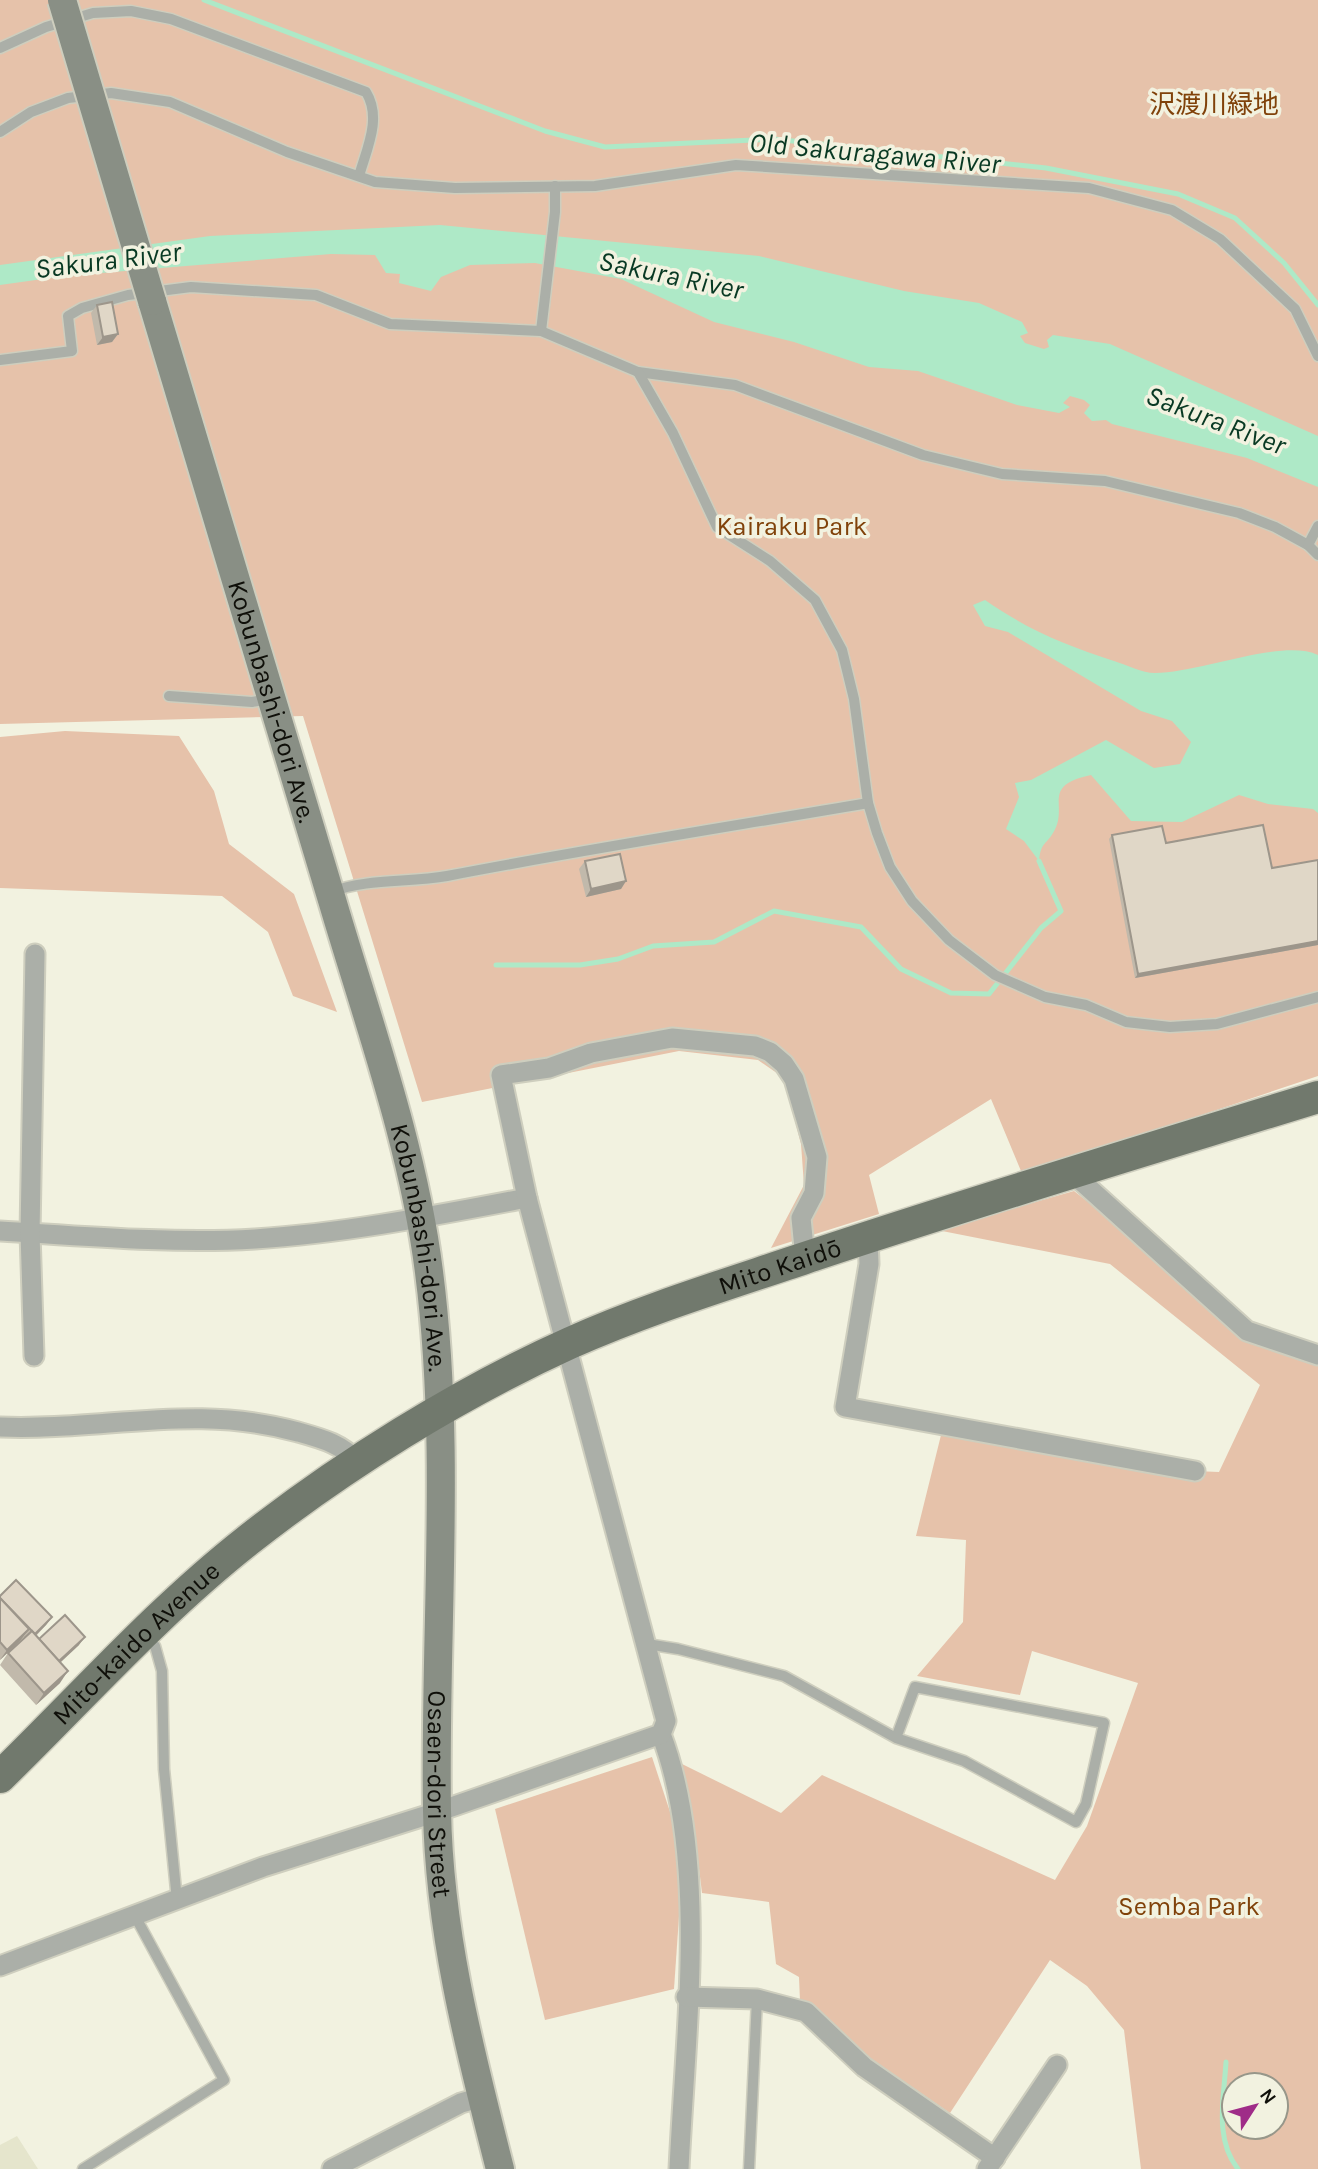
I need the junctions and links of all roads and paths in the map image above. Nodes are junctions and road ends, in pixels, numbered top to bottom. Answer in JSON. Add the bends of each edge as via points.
{"nodes":[{"id":1,"x":62,"y":0,"type":"edge"},
{"id":2,"x":0,"y":48,"type":"edge"},
{"id":3,"x":0,"y":132,"type":"edge"},
{"id":4,"x":359,"y":176,"type":"junction"},
{"id":5,"x":555,"y":186,"type":"junction"},
{"id":6,"x":541,"y":331,"type":"junction"},
{"id":7,"x":1318,"y":356,"type":"edge"},
{"id":8,"x":0,"y":360,"type":"edge"},
{"id":9,"x":638,"y":372,"type":"junction"},
{"id":10,"x":1318,"y":526,"type":"edge"},
{"id":11,"x":1308,"y":545,"type":"junction"},
{"id":12,"x":1318,"y":555,"type":"edge"},
{"id":13,"x":169,"y":696,"type":"dead end"},
{"id":14,"x":271,"y":698,"type":"junction"},
{"id":15,"x":868,"y":803,"type":"junction"},
{"id":16,"x":329,"y":892,"type":"junction"},
{"id":17,"x":35,"y":954,"type":"dead end"},
{"id":18,"x":1318,"y":997,"type":"edge"},
{"id":19,"x":1318,"y":1097,"type":"edge"},
{"id":20,"x":1070,"y":1171,"type":"junction"},
{"id":21,"x":527,"y":1198,"type":"junction"},
{"id":22,"x":420,"y":1219,"type":"junction"},
{"id":23,"x":0,"y":1231,"type":"edge"},
{"id":24,"x":30,"y":1233,"type":"junction"},
{"id":25,"x":868,"y":1236,"type":"junction"},
{"id":26,"x":805,"y":1258,"type":"junction"},
{"id":27,"x":568,"y":1344,"type":"junction"},
{"id":28,"x":1318,"y":1355,"type":"edge"},
{"id":29,"x":34,"y":1356,"type":"dead end"},
{"id":30,"x":439,"y":1411,"type":"junction"},
{"id":31,"x":0,"y":1427,"type":"edge"},
{"id":32,"x":359,"y":1463,"type":"junction"},
{"id":33,"x":1195,"y":1471,"type":"dead end"},
{"id":34,"x":141,"y":1639,"type":"junction"},
{"id":35,"x":648,"y":1644,"type":"junction"},
{"id":36,"x":661,"y":1734,"type":"junction"},
{"id":37,"x":896,"y":1738,"type":"junction"},
{"id":38,"x":0,"y":1777,"type":"edge"},
{"id":39,"x":437,"y":1812,"type":"junction"},
{"id":40,"x":177,"y":1900,"type":"junction"},
{"id":41,"x":135,"y":1916,"type":"junction"},
{"id":42,"x":0,"y":1966,"type":"edge"},
{"id":43,"x":686,"y":1997,"type":"junction"},
{"id":44,"x":757,"y":1999,"type":"junction"},
{"id":45,"x":1057,"y":2065,"type":"dead end"},
{"id":46,"x":482,"y":2097,"type":"junction"},
{"id":47,"x":991,"y":2164,"type":"edge"},
{"id":48,"x":83,"y":2169,"type":"edge"},
{"id":49,"x":332,"y":2169,"type":"edge"},
{"id":50,"x":500,"y":2169,"type":"edge"},
{"id":51,"x":679,"y":2169,"type":"edge"},
{"id":52,"x":749,"y":2169,"type":"edge"}],
"edges":[{"from":1,"to":14,"type":"street","name":"Kobunbashi-dori Ave.","bridge":true},
{"from":2,"to":4,"type":"lane","via":[[93,13],[131,11],[171,19],[366,92],[374,105],[374,124]]},
{"from":3,"to":4,"type":"lane","via":[[31,112],[68,98],[111,93],[170,102],[287,152]]},
{"from":4,"to":5,"type":"lane","via":[[375,182],[455,188]]},
{"from":5,"to":6,"type":"lane"},
{"from":5,"to":7,"type":"lane","via":[[595,186],[736,165],[1089,188],[1172,210],[1220,239],[1295,309]]},
{"from":6,"to":8,"type":"lane","via":[[390,324],[316,295],[191,287],[128,295],[82,307],[68,316],[72,351]]},
{"from":6,"to":9,"type":"lane"},
{"from":9,"to":11,"type":"lane","via":[[735,385],[923,455],[1002,474],[1105,481],[1239,513]]},
{"from":9,"to":15,"type":"lane","via":[[718,527],[770,561],[815,600],[842,650],[854,699]]},
{"from":10,"to":11,"type":"lane"},
{"from":11,"to":12,"type":"lane"},
{"from":13,"to":14,"type":"lane","via":[[252,702]]},
{"from":14,"to":16,"type":"street","name":"Kobunbashi-dori Ave."},
{"from":15,"to":16,"type":"lane","via":[[434,878],[353,884]]},
{"from":15,"to":18,"type":"lane","via":[[890,867],[912,901],[949,940],[995,975],[1045,997],[1086,1005],[1126,1022],[1170,1027],[1217,1024]]},
{"from":16,"to":22,"type":"street","name":"Kobunbashi-dori Ave.","via":[[389,1092]]},
{"from":17,"to":24,"type":"street"},
{"from":19,"to":20,"type":"main road","name":"Mito Kaidō"},
{"from":20,"to":25,"type":"main road","name":"Mito Kaidō"},
{"from":20,"to":28,"type":"street","via":[[1247,1331]]},
{"from":21,"to":22,"type":"street"},
{"from":21,"to":26,"type":"street","via":[[501,1075],[672,1038],[755,1046],[770,1052],[794,1079],[817,1157],[814,1193],[802,1218]]},
{"from":21,"to":27,"type":"street"},
{"from":22,"to":24,"type":"street","via":[[254,1239]]},
{"from":22,"to":30,"type":"street","name":"Kobunbashi-dori Ave.","via":[[436,1334]]},
{"from":23,"to":24,"type":"street"},
{"from":24,"to":29,"type":"street"},
{"from":25,"to":26,"type":"main road","name":"Mito Kaidō"},
{"from":25,"to":33,"type":"street","via":[[869,1264],[845,1407]]},
{"from":26,"to":27,"type":"main road","name":"Mito Kaidō","via":[[710,1288]]},
{"from":27,"to":30,"type":"main road","name":"Mito Kaidō"},
{"from":27,"to":35,"type":"street"},
{"from":30,"to":32,"type":"main road","name":"Mito Kaidō"},
{"from":30,"to":39,"type":"street","name":"Osaen-dori Street"},
{"from":31,"to":32,"type":"street","via":[[173,1417],[259,1421],[333,1442]]},
{"from":32,"to":34,"type":"main road","name":"Mito-kaido Avenue","via":[[246,1542]]},
{"from":34,"to":38,"type":"main road","name":"Mito-kaido Avenue"},
{"from":34,"to":40,"type":"lane","via":[[155,1646],[162,1671],[163,1769]]},
{"from":35,"to":36,"type":"street","via":[[666,1721]]},
{"from":35,"to":37,"type":"lane","via":[[784,1676]]},
{"from":36,"to":39,"type":"street"},
{"from":36,"to":43,"type":"street","via":[[682,1810],[690,1898]]},
{"from":37,"to":37,"type":"lane","via":[[915,1687],[1104,1723],[1086,1804],[1076,1822],[964,1761]]},
{"from":39,"to":40,"type":"street","via":[[263,1867]]},
{"from":39,"to":46,"type":"street","name":"Osaen-dori Street","via":[[453,1978]]},
{"from":40,"to":41,"type":"street"},
{"from":41,"to":42,"type":"street"},
{"from":41,"to":48,"type":"lane","via":[[224,2080]]},
{"from":43,"to":44,"type":"street"},
{"from":43,"to":51,"type":"street"},
{"from":44,"to":47,"type":"street","via":[[806,2012],[864,2067]]},
{"from":44,"to":52,"type":"lane"},
{"from":45,"to":47,"type":"street"},
{"from":46,"to":49,"type":"street"},
{"from":46,"to":50,"type":"street","name":"Osaen-dori Street"}]}
